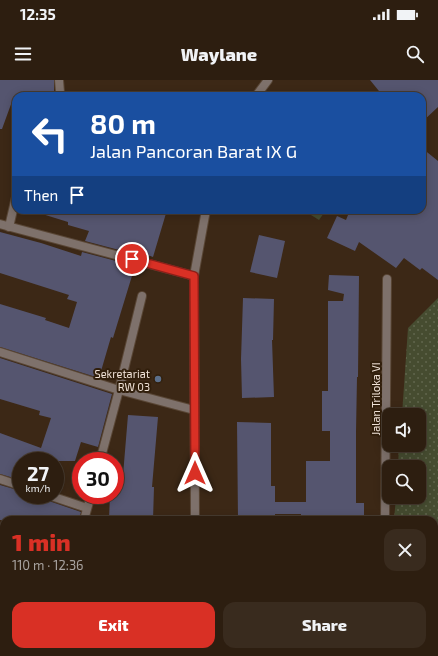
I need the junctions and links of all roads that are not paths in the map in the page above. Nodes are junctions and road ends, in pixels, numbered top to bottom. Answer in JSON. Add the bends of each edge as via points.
{"nodes":[{"id":1,"x":59,"y":80,"type":"edge"},
{"id":2,"x":268,"y":80,"type":"edge"},
{"id":3,"x":60,"y":92,"type":"edge"},
{"id":4,"x":259,"y":92,"type":"edge"},
{"id":5,"x":12,"y":214,"type":"edge"},
{"id":6,"x":205,"y":214,"type":"edge"},
{"id":7,"x":0,"y":224,"type":"edge"},
{"id":8,"x":9,"y":226,"type":"junction"},
{"id":9,"x":194,"y":276,"type":"junction"},
{"id":10,"x":387,"y":279,"type":"dead end"},
{"id":11,"x":142,"y":296,"type":"dead end"},
{"id":12,"x":0,"y":352,"type":"edge"},
{"id":13,"x":119,"y":390,"type":"junction"},
{"id":14,"x":194,"y":410,"type":"junction"},
{"id":15,"x":102,"y":452,"type":"edge"},
{"id":16,"x":0,"y":479,"type":"edge"},
{"id":17,"x":12,"y":483,"type":"edge"},
{"id":18,"x":64,"y":500,"type":"edge"},
{"id":19,"x":88,"y":504,"type":"edge"},
{"id":20,"x":87,"y":508,"type":"junction"},
{"id":21,"x":85,"y":516,"type":"edge"},
{"id":22,"x":195,"y":516,"type":"edge"},
{"id":23,"x":385,"y":516,"type":"edge"}],
"edges":[{"from":1,"to":3,"type":"street"},
{"from":2,"to":4,"type":"street"},
{"from":5,"to":8,"type":"street"},
{"from":6,"to":9,"type":"street"},
{"from":7,"to":8,"type":"street"},
{"from":8,"to":9,"type":"street"},
{"from":9,"to":14,"type":"street"},
{"from":10,"to":23,"type":"street","name":"Jalan Triloka VI"},
{"from":11,"to":13,"type":"street"},
{"from":12,"to":13,"type":"street"},
{"from":13,"to":14,"type":"street"},
{"from":13,"to":15,"type":"street"},
{"from":14,"to":22,"type":"street"},
{"from":16,"to":17,"type":"street"},
{"from":18,"to":20,"type":"street"},
{"from":19,"to":20,"type":"street"},
{"from":20,"to":21,"type":"street"}]}
